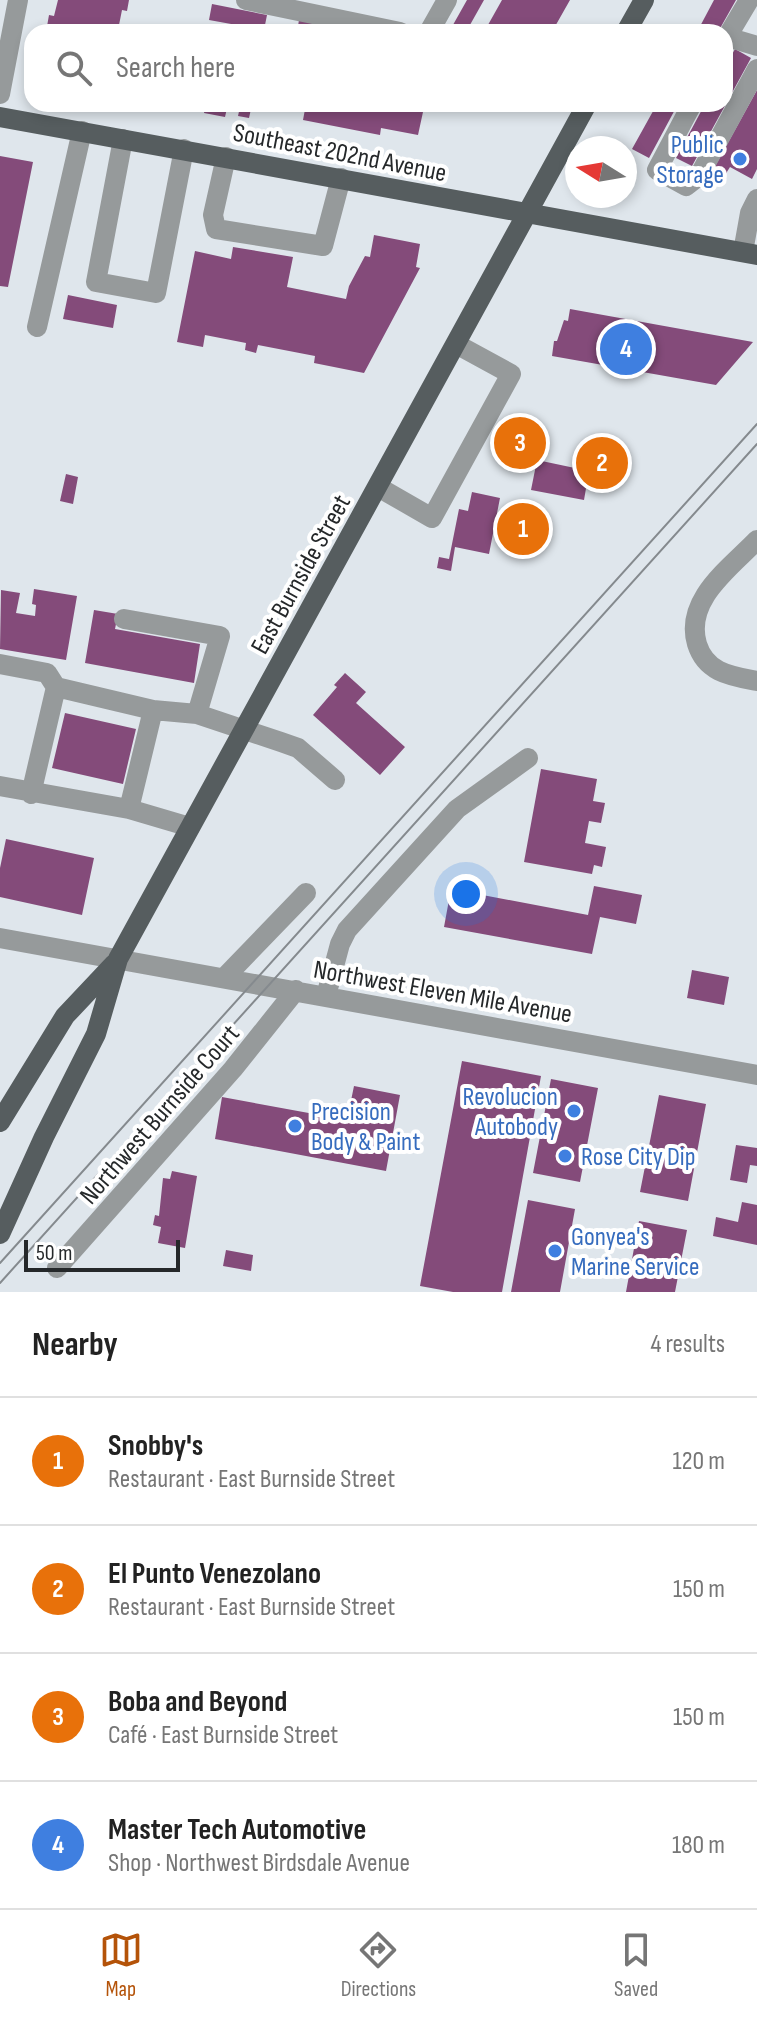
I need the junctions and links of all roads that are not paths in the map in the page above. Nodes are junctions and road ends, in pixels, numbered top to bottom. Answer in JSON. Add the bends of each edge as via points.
{"nodes":[{"id":1,"x":18,"y":0,"type":"edge"},
{"id":2,"x":246,"y":0,"type":"edge"},
{"id":3,"x":447,"y":0,"type":"edge"},
{"id":4,"x":644,"y":0,"type":"edge"},
{"id":5,"x":750,"y":4,"type":"edge"},
{"id":6,"x":362,"y":24,"type":"edge"},
{"id":7,"x":434,"y":24,"type":"edge"},
{"id":8,"x":630,"y":24,"type":"edge"},
{"id":9,"x":733,"y":29,"type":"edge"},
{"id":10,"x":733,"y":41,"type":"edge"},
{"id":11,"x":757,"y":46,"type":"edge"},
{"id":12,"x":757,"y":69,"type":"edge"},
{"id":13,"x":0,"y":94,"type":"edge"},
{"id":14,"x":583,"y":112,"type":"edge"},
{"id":15,"x":688,"y":112,"type":"edge"},
{"id":16,"x":0,"y":117,"type":"edge"},
{"id":17,"x":82,"y":131,"type":"junction"},
{"id":18,"x":123,"y":139,"type":"junction"},
{"id":19,"x":184,"y":149,"type":"junction"},
{"id":20,"x":226,"y":157,"type":"junction"},
{"id":21,"x":341,"y":178,"type":"junction"},
{"id":22,"x":757,"y":199,"type":"edge"},
{"id":23,"x":528,"y":213,"type":"junction"},
{"id":24,"x":750,"y":254,"type":"edge"},
{"id":25,"x":37,"y":327,"type":"dead end"},
{"id":26,"x":456,"y":344,"type":"junction"},
{"id":27,"x":378,"y":487,"type":"junction"},
{"id":28,"x":757,"y":540,"type":"edge"},
{"id":29,"x":124,"y":619,"type":"dead end"},
{"id":30,"x":0,"y":664,"type":"edge"},
{"id":31,"x":757,"y":681,"type":"edge"},
{"id":32,"x":56,"y":687,"type":"junction"},
{"id":33,"x":153,"y":710,"type":"junction"},
{"id":34,"x":197,"y":714,"type":"junction"},
{"id":35,"x":244,"y":730,"type":"junction"},
{"id":36,"x":528,"y":758,"type":"dead end"},
{"id":37,"x":335,"y":780,"type":"dead end"},
{"id":38,"x":0,"y":786,"type":"edge"},
{"id":39,"x":31,"y":794,"type":"junction"},
{"id":40,"x":129,"y":809,"type":"junction"},
{"id":41,"x":190,"y":827,"type":"junction"},
{"id":42,"x":306,"y":893,"type":"dead end"},
{"id":43,"x":0,"y":938,"type":"edge"},
{"id":44,"x":118,"y":959,"type":"junction"},
{"id":45,"x":225,"y":977,"type":"junction"},
{"id":46,"x":296,"y":990,"type":"junction"},
{"id":47,"x":326,"y":996,"type":"junction"},
{"id":48,"x":757,"y":1075,"type":"edge"},
{"id":49,"x":0,"y":1122,"type":"edge"},
{"id":50,"x":0,"y":1234,"type":"edge"},
{"id":51,"x":57,"y":1268,"type":"dead end"}],
"edges":[{"from":1,"to":13,"type":"street"},
{"from":2,"to":6,"type":"street"},
{"from":3,"to":7,"type":"street"},
{"from":4,"to":8,"type":"main road"},
{"from":5,"to":9,"type":"street"},
{"from":10,"to":11,"type":"street"},
{"from":12,"to":15,"type":"street","via":[[699,176],[686,186],[657,170]]},
{"from":14,"to":23,"type":"main road","name":"East Burnside Street"},
{"from":16,"to":17,"type":"main road","name":"Southeast 202nd Avenue"},
{"from":17,"to":18,"type":"main road","name":"Southeast 202nd Avenue"},
{"from":17,"to":25,"type":"street"},
{"from":18,"to":19,"type":"main road","name":"Southeast 202nd Avenue"},
{"from":18,"to":19,"type":"street","via":[[96,282],[156,293]]},
{"from":19,"to":20,"type":"main road","name":"Southeast 202nd Avenue"},
{"from":20,"to":21,"type":"main road","name":"Southeast 202nd Avenue"},
{"from":20,"to":21,"type":"street","via":[[213,215],[216,229],[323,246]]},
{"from":21,"to":23,"type":"main road","name":"Southeast 202nd Avenue"},
{"from":22,"to":24,"type":"street","via":[[750,213]]},
{"from":23,"to":24,"type":"main road","name":"Southeast 202nd Avenue"},
{"from":23,"to":26,"type":"main road","name":"East Burnside Street"},
{"from":26,"to":27,"type":"main road","name":"East Burnside Street"},
{"from":26,"to":27,"type":"street","via":[[511,374],[432,518]]},
{"from":27,"to":35,"type":"main road","name":"East Burnside Street"},
{"from":28,"to":31,"type":"street","via":[[708,592],[694,631],[709,665]]},
{"from":29,"to":34,"type":"street","via":[[220,636]]},
{"from":30,"to":32,"type":"street","via":[[47,673]]},
{"from":32,"to":33,"type":"street"},
{"from":32,"to":39,"type":"street"},
{"from":33,"to":34,"type":"street"},
{"from":33,"to":40,"type":"street"},
{"from":34,"to":35,"type":"street"},
{"from":35,"to":37,"type":"street","via":[[298,748]]},
{"from":35,"to":41,"type":"main road","name":"East Burnside Street"},
{"from":36,"to":47,"type":"street","via":[[457,809],[347,930]]},
{"from":38,"to":39,"type":"street"},
{"from":39,"to":40,"type":"street"},
{"from":40,"to":41,"type":"street"},
{"from":41,"to":44,"type":"main road","name":"East Burnside Street"},
{"from":42,"to":45,"type":"street"},
{"from":43,"to":44,"type":"street","name":"Northwest Eleven Mile Avenue"},
{"from":44,"to":45,"type":"street","name":"Northwest Eleven Mile Avenue"},
{"from":44,"to":49,"type":"main road","name":"East Burnside Street","via":[[65,1016]]},
{"from":44,"to":50,"type":"main road","name":"East Burnside Street","via":[[96,1034]]},
{"from":45,"to":46,"type":"street","name":"Northwest Eleven Mile Avenue"},
{"from":46,"to":47,"type":"street","name":"Northwest Eleven Mile Avenue"},
{"from":46,"to":51,"type":"street","name":"Northwest Burnside Court","via":[[224,1080]]},
{"from":47,"to":48,"type":"street","name":"Northwest Eleven Mile Avenue"}]}
